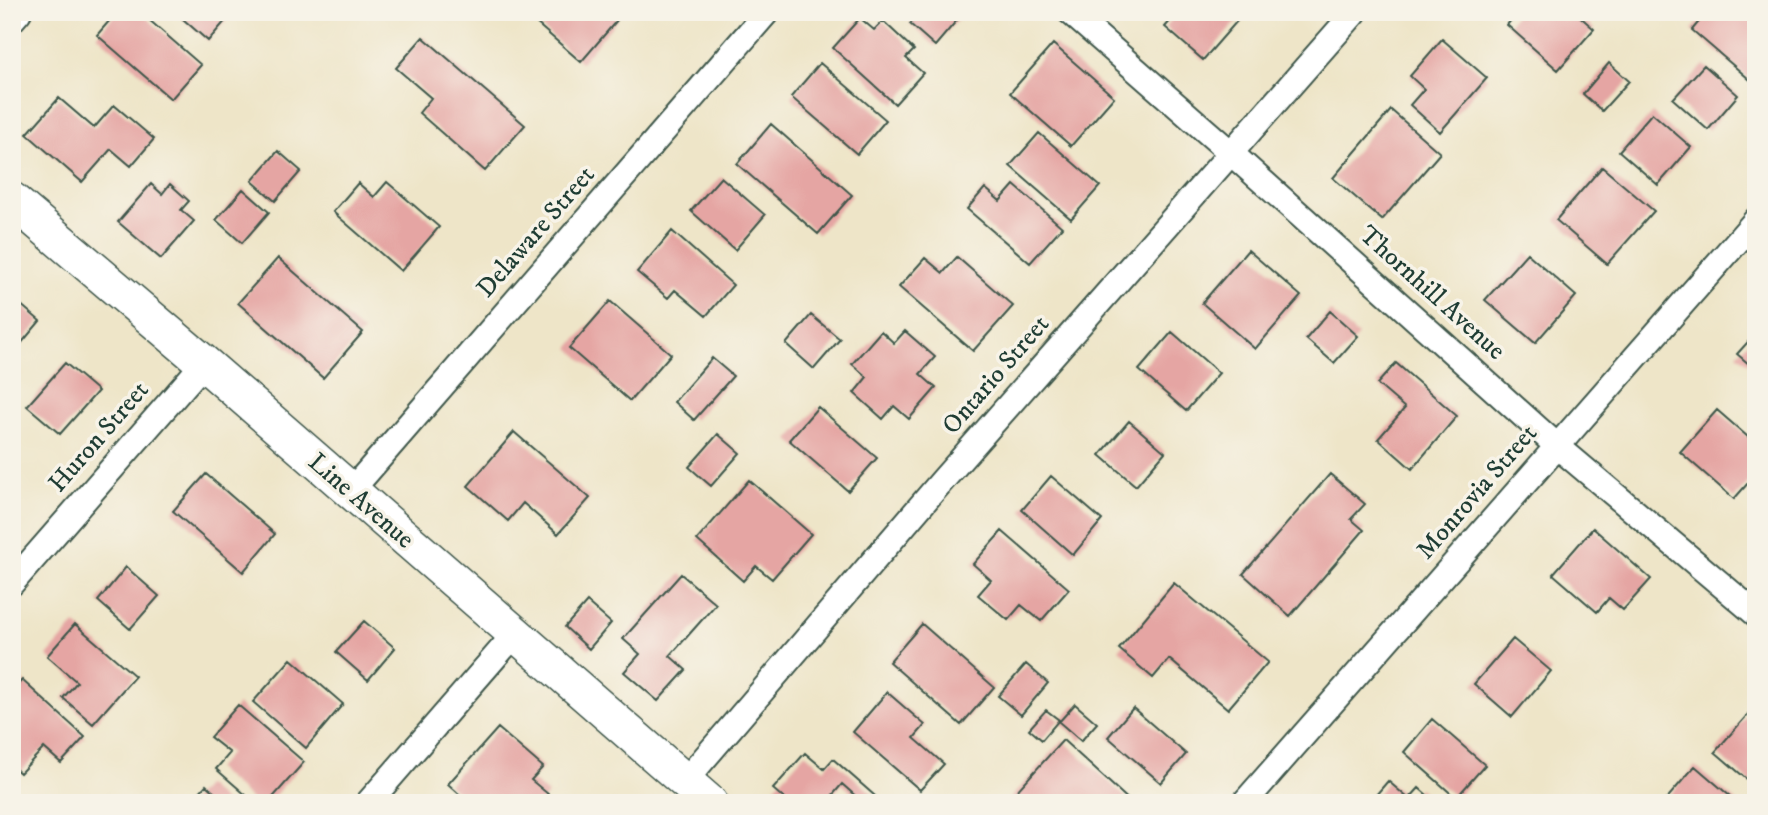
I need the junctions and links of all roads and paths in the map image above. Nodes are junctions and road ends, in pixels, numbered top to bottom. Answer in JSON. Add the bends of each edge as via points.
{"nodes":[{"id":1,"x":19,"y":12,"type":"edge"},
{"id":2,"x":767,"y":12,"type":"edge"},
{"id":3,"x":1070,"y":12,"type":"edge"},
{"id":4,"x":1356,"y":12,"type":"edge"},
{"id":5,"x":12,"y":20,"type":"edge"},
{"id":6,"x":1231,"y":153,"type":"junction"},
{"id":7,"x":12,"y":200,"type":"edge"},
{"id":8,"x":1756,"y":220,"type":"edge"},
{"id":9,"x":204,"y":363,"type":"junction"},
{"id":10,"x":1557,"y":446,"type":"junction"},
{"id":11,"x":350,"y":492,"type":"junction"},
{"id":12,"x":12,"y":583,"type":"edge"},
{"id":13,"x":1756,"y":614,"type":"edge"},
{"id":14,"x":515,"y":634,"type":"junction"},
{"id":15,"x":698,"y":792,"type":"edge"},
{"id":16,"x":368,"y":803,"type":"edge"},
{"id":17,"x":1244,"y":803,"type":"edge"}],
"edges":[{"from":1,"to":5,"type":"street"},
{"from":2,"to":11,"type":"street","name":"Delaware Street"},
{"from":3,"to":6,"type":"street","name":"Thornhill Avenue"},
{"from":4,"to":6,"type":"street","name":"Ontario Street"},
{"from":6,"to":10,"type":"street","name":"Thornhill Avenue"},
{"from":6,"to":15,"type":"street","name":"Ontario Street","via":[[951,471]]},
{"from":7,"to":9,"type":"main road","name":"Line Avenue"},
{"from":8,"to":10,"type":"street","name":"Monrovia Street"},
{"from":9,"to":11,"type":"main road","name":"Line Avenue"},
{"from":9,"to":12,"type":"street","name":"Huron Street"},
{"from":10,"to":13,"type":"street","name":"Thornhill Avenue"},
{"from":10,"to":17,"type":"street","name":"Monrovia Street"},
{"from":11,"to":14,"type":"main road","name":"Line Avenue"},
{"from":14,"to":15,"type":"main road","name":"Line Avenue"},
{"from":14,"to":16,"type":"street"}]}
